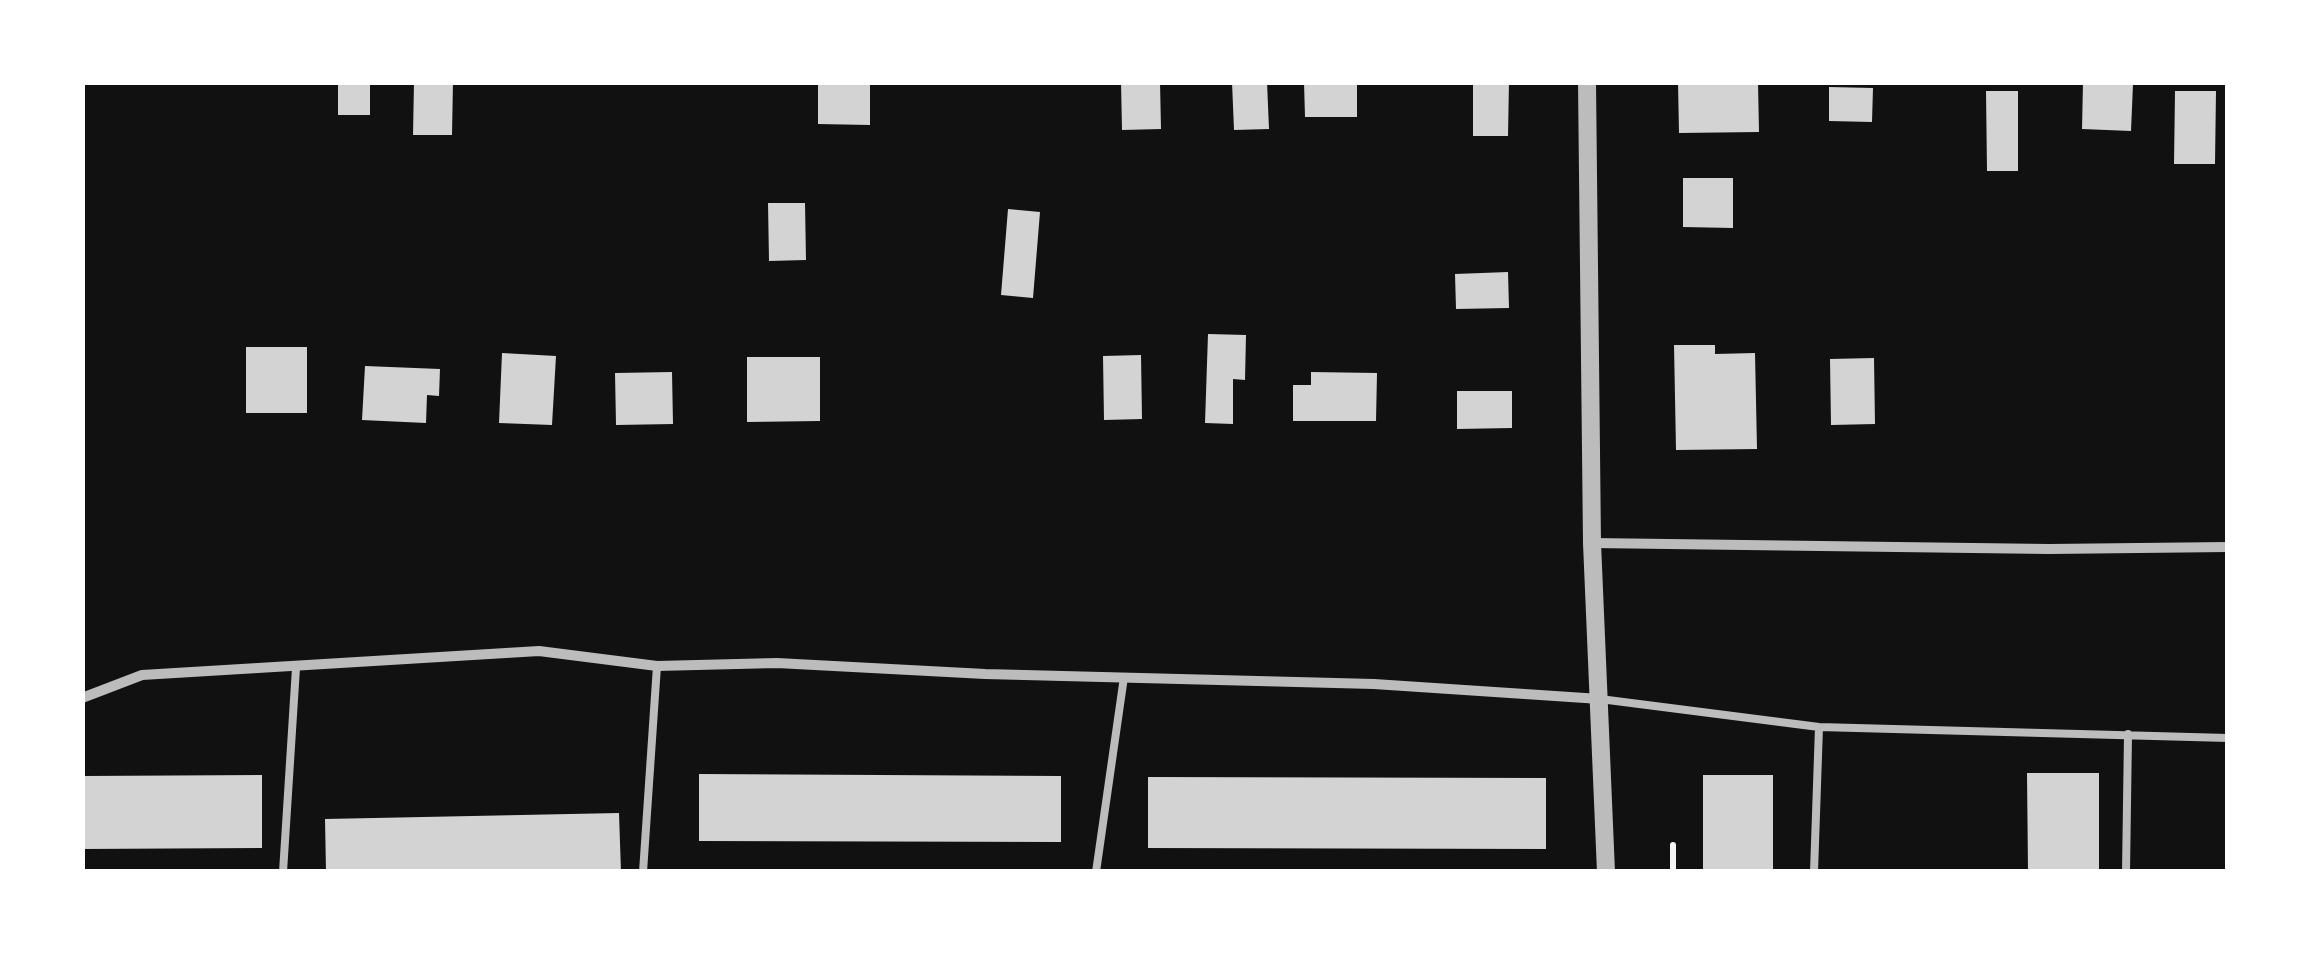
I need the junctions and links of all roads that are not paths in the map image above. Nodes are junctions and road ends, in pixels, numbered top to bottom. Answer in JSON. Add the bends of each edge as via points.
{"nodes":[{"id":1,"x":1587,"y":82,"type":"edge"},
{"id":2,"x":1592,"y":543,"type":"junction"},
{"id":3,"x":2228,"y":546,"type":"edge"},
{"id":4,"x":656,"y":666,"type":"junction"},
{"id":5,"x":296,"y":668,"type":"junction"},
{"id":6,"x":1124,"y":678,"type":"junction"},
{"id":7,"x":82,"y":698,"type":"edge"},
{"id":8,"x":1600,"y":699,"type":"junction"},
{"id":9,"x":1820,"y":727,"type":"junction"},
{"id":10,"x":2128,"y":734,"type":"junction"},
{"id":11,"x":2228,"y":738,"type":"edge"},
{"id":12,"x":284,"y":872,"type":"edge"},
{"id":13,"x":643,"y":872,"type":"edge"},
{"id":14,"x":1096,"y":872,"type":"edge"},
{"id":15,"x":1606,"y":872,"type":"edge"},
{"id":16,"x":1814,"y":872,"type":"edge"},
{"id":17,"x":2126,"y":872,"type":"edge"}],
"edges":[{"from":1,"to":2,"type":"street"},
{"from":2,"to":3,"type":"street"},
{"from":2,"to":8,"type":"street"},
{"from":4,"to":5,"type":"street","via":[[540,651]]},
{"from":4,"to":6,"type":"street","via":[[777,663]]},
{"from":4,"to":13,"type":"lane"},
{"from":5,"to":7,"type":"street","via":[[142,676]]},
{"from":5,"to":12,"type":"lane"},
{"from":6,"to":8,"type":"street","via":[[1374,684]]},
{"from":6,"to":14,"type":"lane"},
{"from":8,"to":9,"type":"lane"},
{"from":8,"to":15,"type":"street"},
{"from":9,"to":10,"type":"lane"},
{"from":9,"to":16,"type":"lane"},
{"from":10,"to":11,"type":"lane"},
{"from":10,"to":17,"type":"lane"}]}
